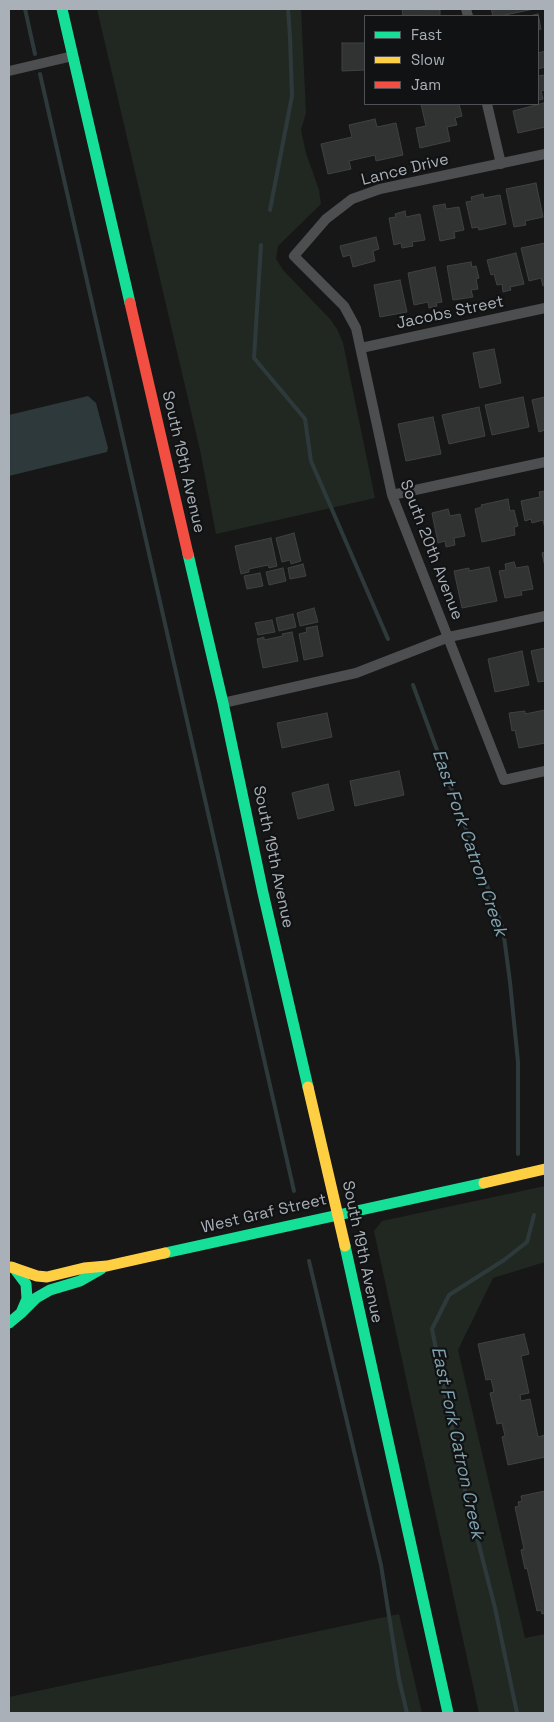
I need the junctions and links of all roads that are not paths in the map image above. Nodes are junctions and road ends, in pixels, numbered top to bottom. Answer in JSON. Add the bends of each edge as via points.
{"nodes":[{"id":1,"x":62,"y":9,"type":"edge"},
{"id":2,"x":73,"y":56,"type":"junction"},
{"id":3,"x":9,"y":71,"type":"edge"},
{"id":4,"x":487,"y":105,"type":"edge"},
{"id":5,"x":545,"y":154,"type":"edge"},
{"id":6,"x":500,"y":164,"type":"junction"},
{"id":7,"x":294,"y":256,"type":"joint"},
{"id":8,"x":545,"y":308,"type":"edge"},
{"id":9,"x":362,"y":348,"type":"junction"},
{"id":10,"x":545,"y":462,"type":"edge"},
{"id":11,"x":392,"y":495,"type":"junction"},
{"id":12,"x":545,"y":616,"type":"edge"},
{"id":13,"x":449,"y":637,"type":"junction"},
{"id":14,"x":223,"y":703,"type":"junction"},
{"id":15,"x":545,"y":771,"type":"edge"},
{"id":16,"x":545,"y":1169,"type":"edge"},
{"id":17,"x":337,"y":1215,"type":"junction"},
{"id":18,"x":10,"y":1266,"type":"edge"},
{"id":19,"x":107,"y":1266,"type":"junction"},
{"id":20,"x":21,"y":1313,"type":"junction"},
{"id":21,"x":9,"y":1323,"type":"edge"},
{"id":22,"x":448,"y":1713,"type":"edge"}],
"edges":[{"from":1,"to":2,"type":"main road","name":"South 19th Avenue"},
{"from":2,"to":3,"type":"street"},
{"from":2,"to":14,"type":"main road","name":"South 19th Avenue"},
{"from":4,"to":6,"type":"street"},
{"from":5,"to":6,"type":"street","name":"Lance Drive"},
{"from":6,"to":7,"type":"street","name":"Lance Drive","via":[[380,189],[352,199],[326,219]]},
{"from":7,"to":9,"type":"street","name":"South 20th Avenue","via":[[344,306]]},
{"from":8,"to":9,"type":"street","name":"Jacobs Street"},
{"from":9,"to":11,"type":"street","name":"South 20th Avenue"},
{"from":10,"to":11,"type":"street"},
{"from":11,"to":13,"type":"street","name":"South 20th Avenue"},
{"from":12,"to":13,"type":"street"},
{"from":13,"to":14,"type":"street","via":[[356,673]]},
{"from":13,"to":15,"type":"street","name":"South 20th Avenue","via":[[504,780]]},
{"from":14,"to":17,"type":"main road","name":"South 19th Avenue"},
{"from":16,"to":17,"type":"main road","name":"West Graf Street"},
{"from":17,"to":19,"type":"main road","name":"West Graf Street"},
{"from":17,"to":22,"type":"main road","name":"South 19th Avenue"},
{"from":18,"to":19,"type":"main road","name":"West Graf Street","via":[[27,1274],[47,1277]]},
{"from":18,"to":20,"type":"main road","via":[[22,1277],[27,1291]]},
{"from":19,"to":20,"type":"main road","name":"West Graf Street","via":[[80,1281],[43,1294]]},
{"from":20,"to":21,"type":"main road","name":"West Graf Street"}]}
